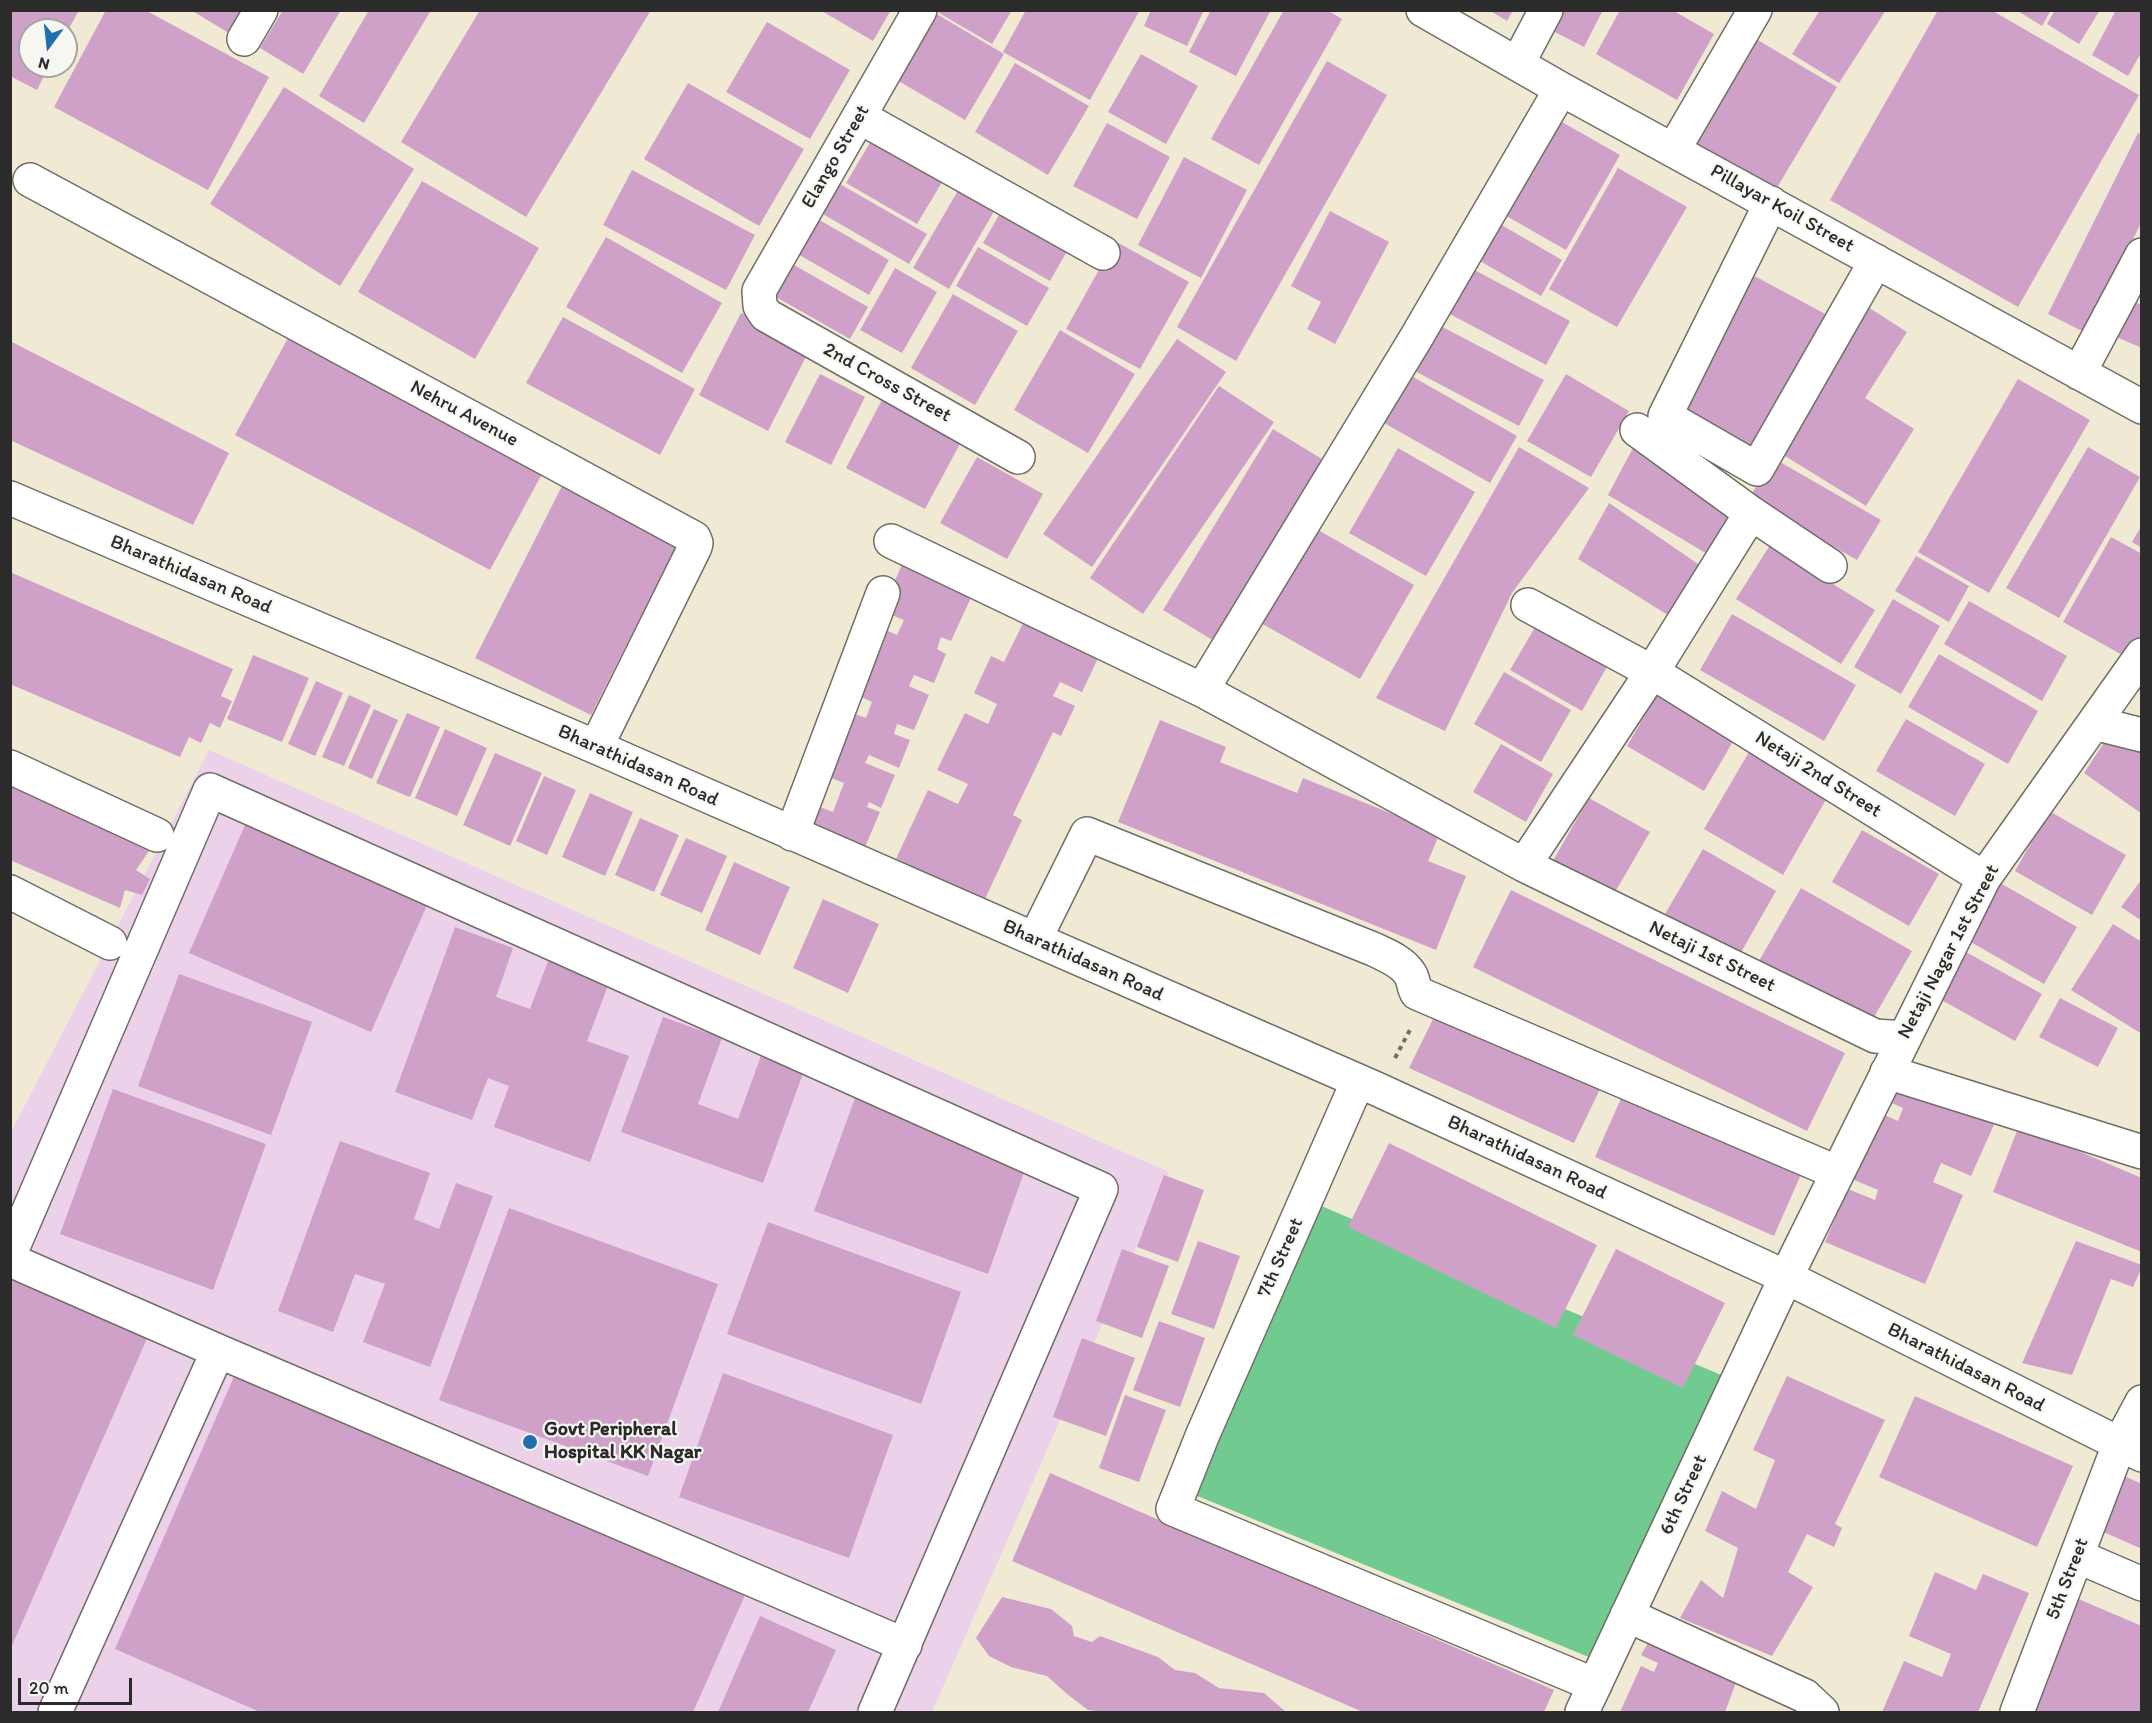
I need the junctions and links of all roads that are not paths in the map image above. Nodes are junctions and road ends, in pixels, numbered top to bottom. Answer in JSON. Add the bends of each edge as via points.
{"nodes":[{"id":1,"x":261,"y":10,"type":"edge"},
{"id":2,"x":920,"y":10,"type":"edge"},
{"id":3,"x":1423,"y":10,"type":"edge"},
{"id":4,"x":1546,"y":10,"type":"edge"},
{"id":5,"x":1755,"y":10,"type":"edge"},
{"id":6,"x":244,"y":39,"type":"dead end"},
{"id":7,"x":1518,"y":63,"type":"junction"},
{"id":8,"x":1561,"y":89,"type":"junction"},
{"id":9,"x":860,"y":117,"type":"junction"},
{"id":10,"x":1674,"y":149,"type":"junction"},
{"id":11,"x":30,"y":180,"type":"dead end"},
{"id":12,"x":1771,"y":203,"type":"junction"},
{"id":13,"x":1103,"y":253,"type":"dead end"},
{"id":14,"x":2142,"y":255,"type":"edge"},
{"id":15,"x":1876,"y":261,"type":"junction"},
{"id":16,"x":760,"y":306,"type":"joint"},
{"id":17,"x":2079,"y":373,"type":"junction"},
{"id":18,"x":2142,"y":408,"type":"edge"},
{"id":19,"x":1637,"y":430,"type":"dead end"},
{"id":20,"x":1018,"y":457,"type":"dead end"},
{"id":21,"x":10,"y":498,"type":"edge"},
{"id":22,"x":1751,"y":513,"type":"junction"},
{"id":23,"x":891,"y":541,"type":"dead end"},
{"id":24,"x":1830,"y":566,"type":"dead end"},
{"id":25,"x":883,"y":593,"type":"dead end"},
{"id":26,"x":1528,"y":605,"type":"dead end"},
{"id":27,"x":2142,"y":655,"type":"edge"},
{"id":28,"x":1652,"y":672,"type":"junction"},
{"id":29,"x":1202,"y":690,"type":"junction"},
{"id":30,"x":2094,"y":723,"type":"junction"},
{"id":31,"x":2142,"y":735,"type":"edge"},
{"id":32,"x":596,"y":747,"type":"junction"},
{"id":33,"x":10,"y":767,"type":"edge"},
{"id":34,"x":792,"y":834,"type":"junction"},
{"id":35,"x":157,"y":835,"type":"dead end"},
{"id":36,"x":1524,"y":865,"type":"junction"},
{"id":37,"x":1984,"y":878,"type":"junction"},
{"id":38,"x":10,"y":892,"type":"edge"},
{"id":39,"x":1035,"y":939,"type":"junction"},
{"id":40,"x":110,"y":943,"type":"dead end"},
{"id":41,"x":1904,"y":1038,"type":"junction"},
{"id":42,"x":1887,"y":1072,"type":"junction"},
{"id":43,"x":1369,"y":1085,"type":"junction"},
{"id":44,"x":2142,"y":1152,"type":"edge"},
{"id":45,"x":1836,"y":1172,"type":"junction"},
{"id":46,"x":10,"y":1254,"type":"edge"},
{"id":47,"x":10,"y":1260,"type":"edge"},
{"id":48,"x":1786,"y":1277,"type":"junction"},
{"id":49,"x":218,"y":1351,"type":"junction"},
{"id":50,"x":2142,"y":1402,"type":"edge"},
{"id":51,"x":2130,"y":1450,"type":"edge"},
{"id":52,"x":2077,"y":1556,"type":"junction"},
{"id":53,"x":2142,"y":1584,"type":"edge"},
{"id":54,"x":1628,"y":1616,"type":"junction"},
{"id":55,"x":905,"y":1645,"type":"junction"},
{"id":56,"x":1588,"y":1699,"type":"edge"},
{"id":57,"x":55,"y":1713,"type":"edge"},
{"id":58,"x":875,"y":1713,"type":"edge"},
{"id":59,"x":1822,"y":1713,"type":"edge"},
{"id":60,"x":2017,"y":1713,"type":"edge"}],
"edges":[{"from":1,"to":6,"type":"street"},
{"from":2,"to":9,"type":"street","name":"Elango Street"},
{"from":3,"to":7,"type":"street","name":"Pillayar Koil Street"},
{"from":4,"to":7,"type":"street"},
{"from":5,"to":10,"type":"street"},
{"from":7,"to":8,"type":"street","name":"Pillayar Koil Street"},
{"from":8,"to":10,"type":"street","name":"Pillayar Koil Street"},
{"from":8,"to":29,"type":"street","via":[[1410,348]]},
{"from":9,"to":13,"type":"street"},
{"from":9,"to":16,"type":"street","name":"Elango Street","via":[[759,291]]},
{"from":10,"to":12,"type":"street","name":"Pillayar Koil Street"},
{"from":11,"to":32,"type":"street","name":"Nehru Avenue","via":[[694,538],[695,547]]},
{"from":12,"to":15,"type":"street","name":"Pillayar Koil Street"},
{"from":12,"to":15,"type":"street","via":[[1665,416],[1756,469]]},
{"from":14,"to":17,"type":"street"},
{"from":15,"to":17,"type":"street","name":"Pillayar Koil Street"},
{"from":16,"to":20,"type":"street","name":"2nd Cross Street","via":[[766,315]]},
{"from":17,"to":18,"type":"street","name":"Pillayar Koil Street"},
{"from":19,"to":22,"type":"street"},
{"from":21,"to":32,"type":"street","name":"Bharathidasan Road"},
{"from":22,"to":24,"type":"street"},
{"from":22,"to":28,"type":"street"},
{"from":23,"to":29,"type":"street","name":"Netaji 1st Street"},
{"from":25,"to":34,"type":"street"},
{"from":26,"to":28,"type":"street","name":"Netaji 2nd Street"},
{"from":27,"to":30,"type":"street","name":"Netaji Nagar 1st Street"},
{"from":28,"to":36,"type":"street"},
{"from":28,"to":37,"type":"street","name":"Netaji 2nd Street"},
{"from":29,"to":36,"type":"street","name":"Netaji 1st Street"},
{"from":30,"to":31,"type":"street"},
{"from":30,"to":37,"type":"street","name":"Netaji Nagar 1st Street"},
{"from":32,"to":34,"type":"street","name":"Bharathidasan Road"},
{"from":33,"to":35,"type":"street"},
{"from":34,"to":39,"type":"street","name":"Bharathidasan Road"},
{"from":36,"to":41,"type":"street","name":"Netaji 1st Street","via":[[1875,1036]]},
{"from":37,"to":41,"type":"street","name":"Netaji Nagar 1st Street"},
{"from":38,"to":40,"type":"street"},
{"from":39,"to":43,"type":"street","name":"Bharathidasan Road"},
{"from":39,"to":45,"type":"street","via":[[1087,834],[1373,949],[1403,967],[1412,976],[1417,993],[1426,998]]},
{"from":41,"to":42,"type":"street","name":"Netaji Nagar 1st Street"},
{"from":42,"to":44,"type":"street"},
{"from":42,"to":45,"type":"street","name":"Netaji Nagar 1st Street"},
{"from":43,"to":48,"type":"street","name":"Bharathidasan Road"},
{"from":43,"to":56,"type":"street","name":"7th Street","via":[[1203,1434],[1173,1509]]},
{"from":45,"to":48,"type":"street","name":"6th Street"},
{"from":46,"to":55,"type":"street","via":[[210,790],[1101,1189]]},
{"from":47,"to":49,"type":"street"},
{"from":48,"to":51,"type":"street","name":"Bharathidasan Road"},
{"from":48,"to":54,"type":"street","name":"6th Street"},
{"from":49,"to":55,"type":"street"},
{"from":49,"to":57,"type":"street"},
{"from":50,"to":51,"type":"street","name":"5th Street"},
{"from":51,"to":52,"type":"street","name":"5th Street"},
{"from":52,"to":53,"type":"street"},
{"from":52,"to":60,"type":"street","name":"5th Street"},
{"from":54,"to":56,"type":"street","name":"6th Street"},
{"from":54,"to":59,"type":"street","via":[[1805,1696]]},
{"from":55,"to":58,"type":"street"}]}
